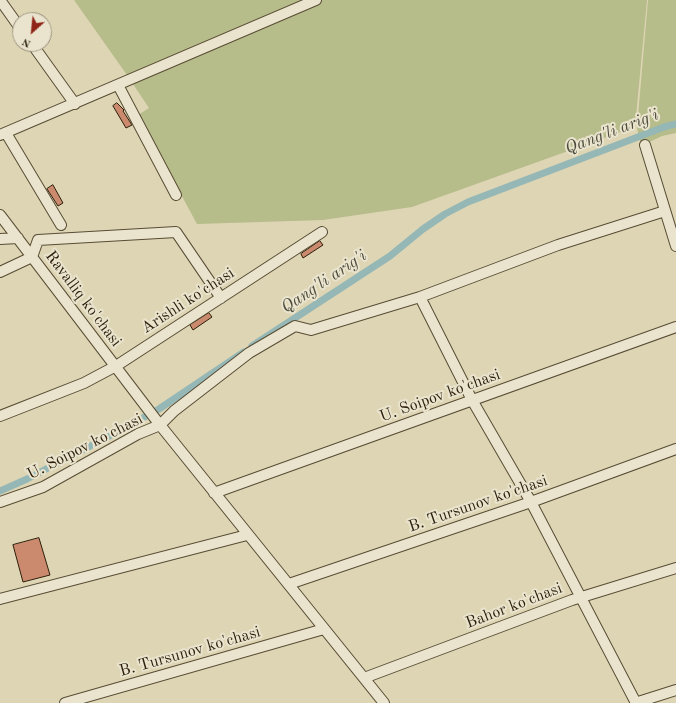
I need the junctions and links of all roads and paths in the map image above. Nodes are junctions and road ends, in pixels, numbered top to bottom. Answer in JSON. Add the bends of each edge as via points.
{"nodes":[{"id":1,"x":0,"y":0,"type":"edge"},
{"id":2,"x":316,"y":0,"type":"edge"},
{"id":3,"x":12,"y":17,"type":"edge"},
{"id":4,"x":38,"y":52,"type":"edge"},
{"id":5,"x":118,"y":85,"type":"junction"},
{"id":6,"x":75,"y":104,"type":"junction"},
{"id":7,"x":3,"y":134,"type":"edge"},
{"id":8,"x":644,"y":144,"type":"dead end"},
{"id":9,"x":176,"y":195,"type":"dead end"},
{"id":10,"x":665,"y":211,"type":"junction"},
{"id":11,"x":0,"y":215,"type":"edge"},
{"id":12,"x":61,"y":225,"type":"dead end"},
{"id":13,"x":322,"y":232,"type":"dead end"},
{"id":14,"x":18,"y":238,"type":"junction"},
{"id":15,"x":0,"y":239,"type":"edge"},
{"id":16,"x":676,"y":246,"type":"edge"},
{"id":17,"x":32,"y":257,"type":"junction"},
{"id":18,"x":0,"y":272,"type":"edge"},
{"id":19,"x":420,"y":297,"type":"junction"},
{"id":20,"x":221,"y":298,"type":"junction"},
{"id":21,"x":676,"y":327,"type":"edge"},
{"id":22,"x":116,"y":366,"type":"junction"},
{"id":23,"x":472,"y":400,"type":"junction"},
{"id":24,"x":0,"y":416,"type":"edge"},
{"id":25,"x":159,"y":424,"type":"junction"},
{"id":26,"x":676,"y":450,"type":"edge"},
{"id":27,"x":214,"y":492,"type":"junction"},
{"id":28,"x":0,"y":502,"type":"edge"},
{"id":29,"x":531,"y":502,"type":"junction"},
{"id":30,"x":247,"y":535,"type":"junction"},
{"id":31,"x":676,"y":568,"type":"edge"},
{"id":32,"x":289,"y":584,"type":"junction"},
{"id":33,"x":580,"y":597,"type":"junction"},
{"id":34,"x":0,"y":599,"type":"edge"},
{"id":35,"x":324,"y":629,"type":"junction"},
{"id":36,"x":364,"y":678,"type":"junction"},
{"id":37,"x":676,"y":690,"type":"edge"},
{"id":38,"x":65,"y":703,"type":"edge"},
{"id":39,"x":384,"y":703,"type":"edge"},
{"id":40,"x":636,"y":703,"type":"edge"}],
"edges":[{"from":1,"to":3,"type":"street"},
{"from":2,"to":5,"type":"street"},
{"from":4,"to":6,"type":"street"},
{"from":5,"to":6,"type":"street"},
{"from":5,"to":9,"type":"street"},
{"from":6,"to":7,"type":"street"},
{"from":7,"to":12,"type":"street"},
{"from":8,"to":10,"type":"street"},
{"from":10,"to":16,"type":"street"},
{"from":10,"to":19,"type":"street","via":[[558,245]]},
{"from":11,"to":14,"type":"street","name":"Ravalliq ko'chasi"},
{"from":13,"to":20,"type":"street","name":"Arishli ko'chasi"},
{"from":14,"to":15,"type":"street"},
{"from":14,"to":17,"type":"street","name":"Ravalliq ko'chasi"},
{"from":17,"to":18,"type":"street"},
{"from":17,"to":20,"type":"street","via":[[38,240],[176,232]]},
{"from":17,"to":22,"type":"street","name":"Ravalliq ko'chasi"},
{"from":19,"to":23,"type":"street"},
{"from":19,"to":25,"type":"street","via":[[311,330],[294,326],[249,353]]},
{"from":20,"to":22,"type":"street","name":"Arishli ko'chasi"},
{"from":21,"to":23,"type":"street","name":"U. Soipov ko'chasi"},
{"from":22,"to":24,"type":"street","name":"Arishli ko'chasi","via":[[84,383]]},
{"from":22,"to":25,"type":"street","name":"Ravalliq ko'chasi"},
{"from":23,"to":27,"type":"street","name":"U. Soipov ko'chasi"},
{"from":23,"to":29,"type":"street"},
{"from":25,"to":27,"type":"street","name":"Ravalliq ko'chasi"},
{"from":25,"to":28,"type":"street","name":"U. Soipov ko'chasi","via":[[43,487]]},
{"from":26,"to":29,"type":"street","name":"B. Tursunov ko'chasi"},
{"from":27,"to":30,"type":"street","name":"Ravalliq ko'chasi"},
{"from":29,"to":32,"type":"street","name":"B. Tursunov ko'chasi"},
{"from":29,"to":33,"type":"street"},
{"from":30,"to":32,"type":"street","name":"Ravalliq ko'chasi"},
{"from":30,"to":34,"type":"street"},
{"from":31,"to":33,"type":"street","name":"Bahor ko'chasi"},
{"from":32,"to":35,"type":"street","name":"Ravalliq ko'chasi"},
{"from":33,"to":36,"type":"street","name":"Bahor ko'chasi"},
{"from":33,"to":40,"type":"street"},
{"from":35,"to":36,"type":"street","name":"Ravalliq ko'chasi"},
{"from":35,"to":38,"type":"street","name":"B. Tursunov ko'chasi"},
{"from":36,"to":39,"type":"street","name":"Ravalliq ko'chasi"},
{"from":37,"to":40,"type":"street"}]}
